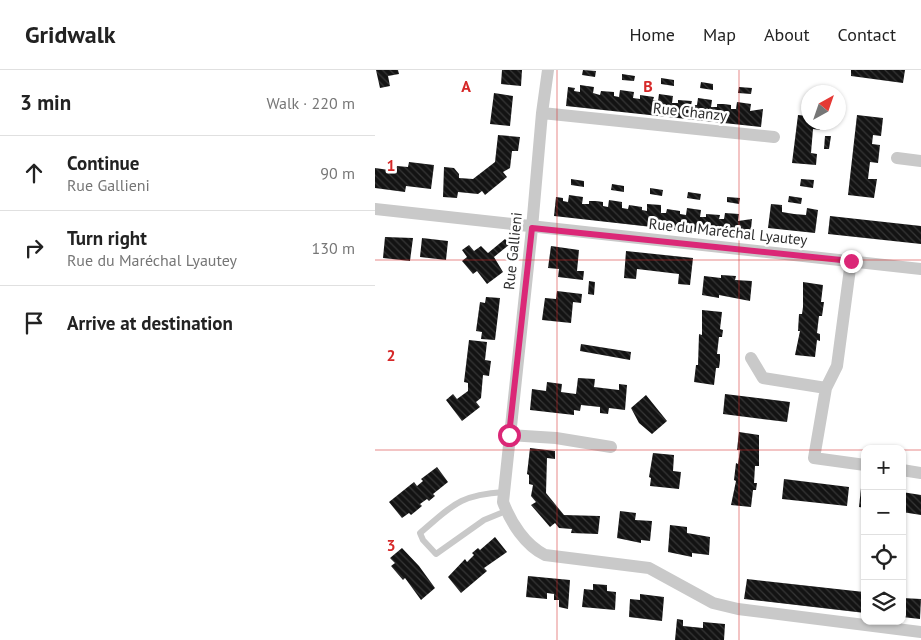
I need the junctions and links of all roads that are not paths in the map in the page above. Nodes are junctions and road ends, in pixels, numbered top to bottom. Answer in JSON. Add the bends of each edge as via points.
{"nodes":[{"id":1,"x":548,"y":70,"type":"edge"},
{"id":2,"x":542,"y":112,"type":"junction"},
{"id":3,"x":774,"y":137,"type":"dead end"},
{"id":4,"x":897,"y":158,"type":"dead end"},
{"id":5,"x":921,"y":161,"type":"edge"},
{"id":6,"x":375,"y":209,"type":"edge"},
{"id":7,"x":532,"y":228,"type":"junction"},
{"id":8,"x":851,"y":261,"type":"junction"},
{"id":9,"x":921,"y":269,"type":"edge"},
{"id":10,"x":751,"y":358,"type":"dead end"},
{"id":11,"x":826,"y":388,"type":"junction"},
{"id":12,"x":509,"y":435,"type":"junction"},
{"id":13,"x":611,"y":447,"type":"dead end"},
{"id":14,"x":861,"y":464,"type":"edge"},
{"id":15,"x":906,"y":471,"type":"edge"},
{"id":16,"x":921,"y":473,"type":"edge"},
{"id":17,"x":504,"y":492,"type":"junction"},
{"id":18,"x":506,"y":511,"type":"junction"},
{"id":19,"x":921,"y":632,"type":"edge"}],
"edges":[{"from":1,"to":2,"type":"street","name":"Rue Gallieni"},
{"from":2,"to":3,"type":"street","name":"Rue Chanzy"},
{"from":2,"to":7,"type":"street","name":"Rue Gallieni"},
{"from":4,"to":5,"type":"street"},
{"from":6,"to":7,"type":"street","name":"Rue du Maréchal Lyautey"},
{"from":7,"to":8,"type":"street","name":"Rue du Maréchal Lyautey"},
{"from":7,"to":12,"type":"street","name":"Rue Gallieni"},
{"from":8,"to":9,"type":"street","name":"Rue du Maréchal Lyautey"},
{"from":8,"to":11,"type":"street","via":[[837,366]]},
{"from":10,"to":11,"type":"street","via":[[763,378]]},
{"from":11,"to":14,"type":"street","via":[[814,458]]},
{"from":12,"to":13,"type":"street","via":[[556,438]]},
{"from":12,"to":17,"type":"street","name":"Rue Gallieni"},
{"from":15,"to":16,"type":"street"},
{"from":17,"to":18,"type":"street","name":"Rue Gallieni"},
{"from":17,"to":18,"type":"lane","via":[[459,500],[420,533],[436,554],[484,520]]},
{"from":18,"to":19,"type":"street","name":"Rue Gallieni","via":[[536,550],[545,555],[649,568],[713,603],[738,609]]}]}
